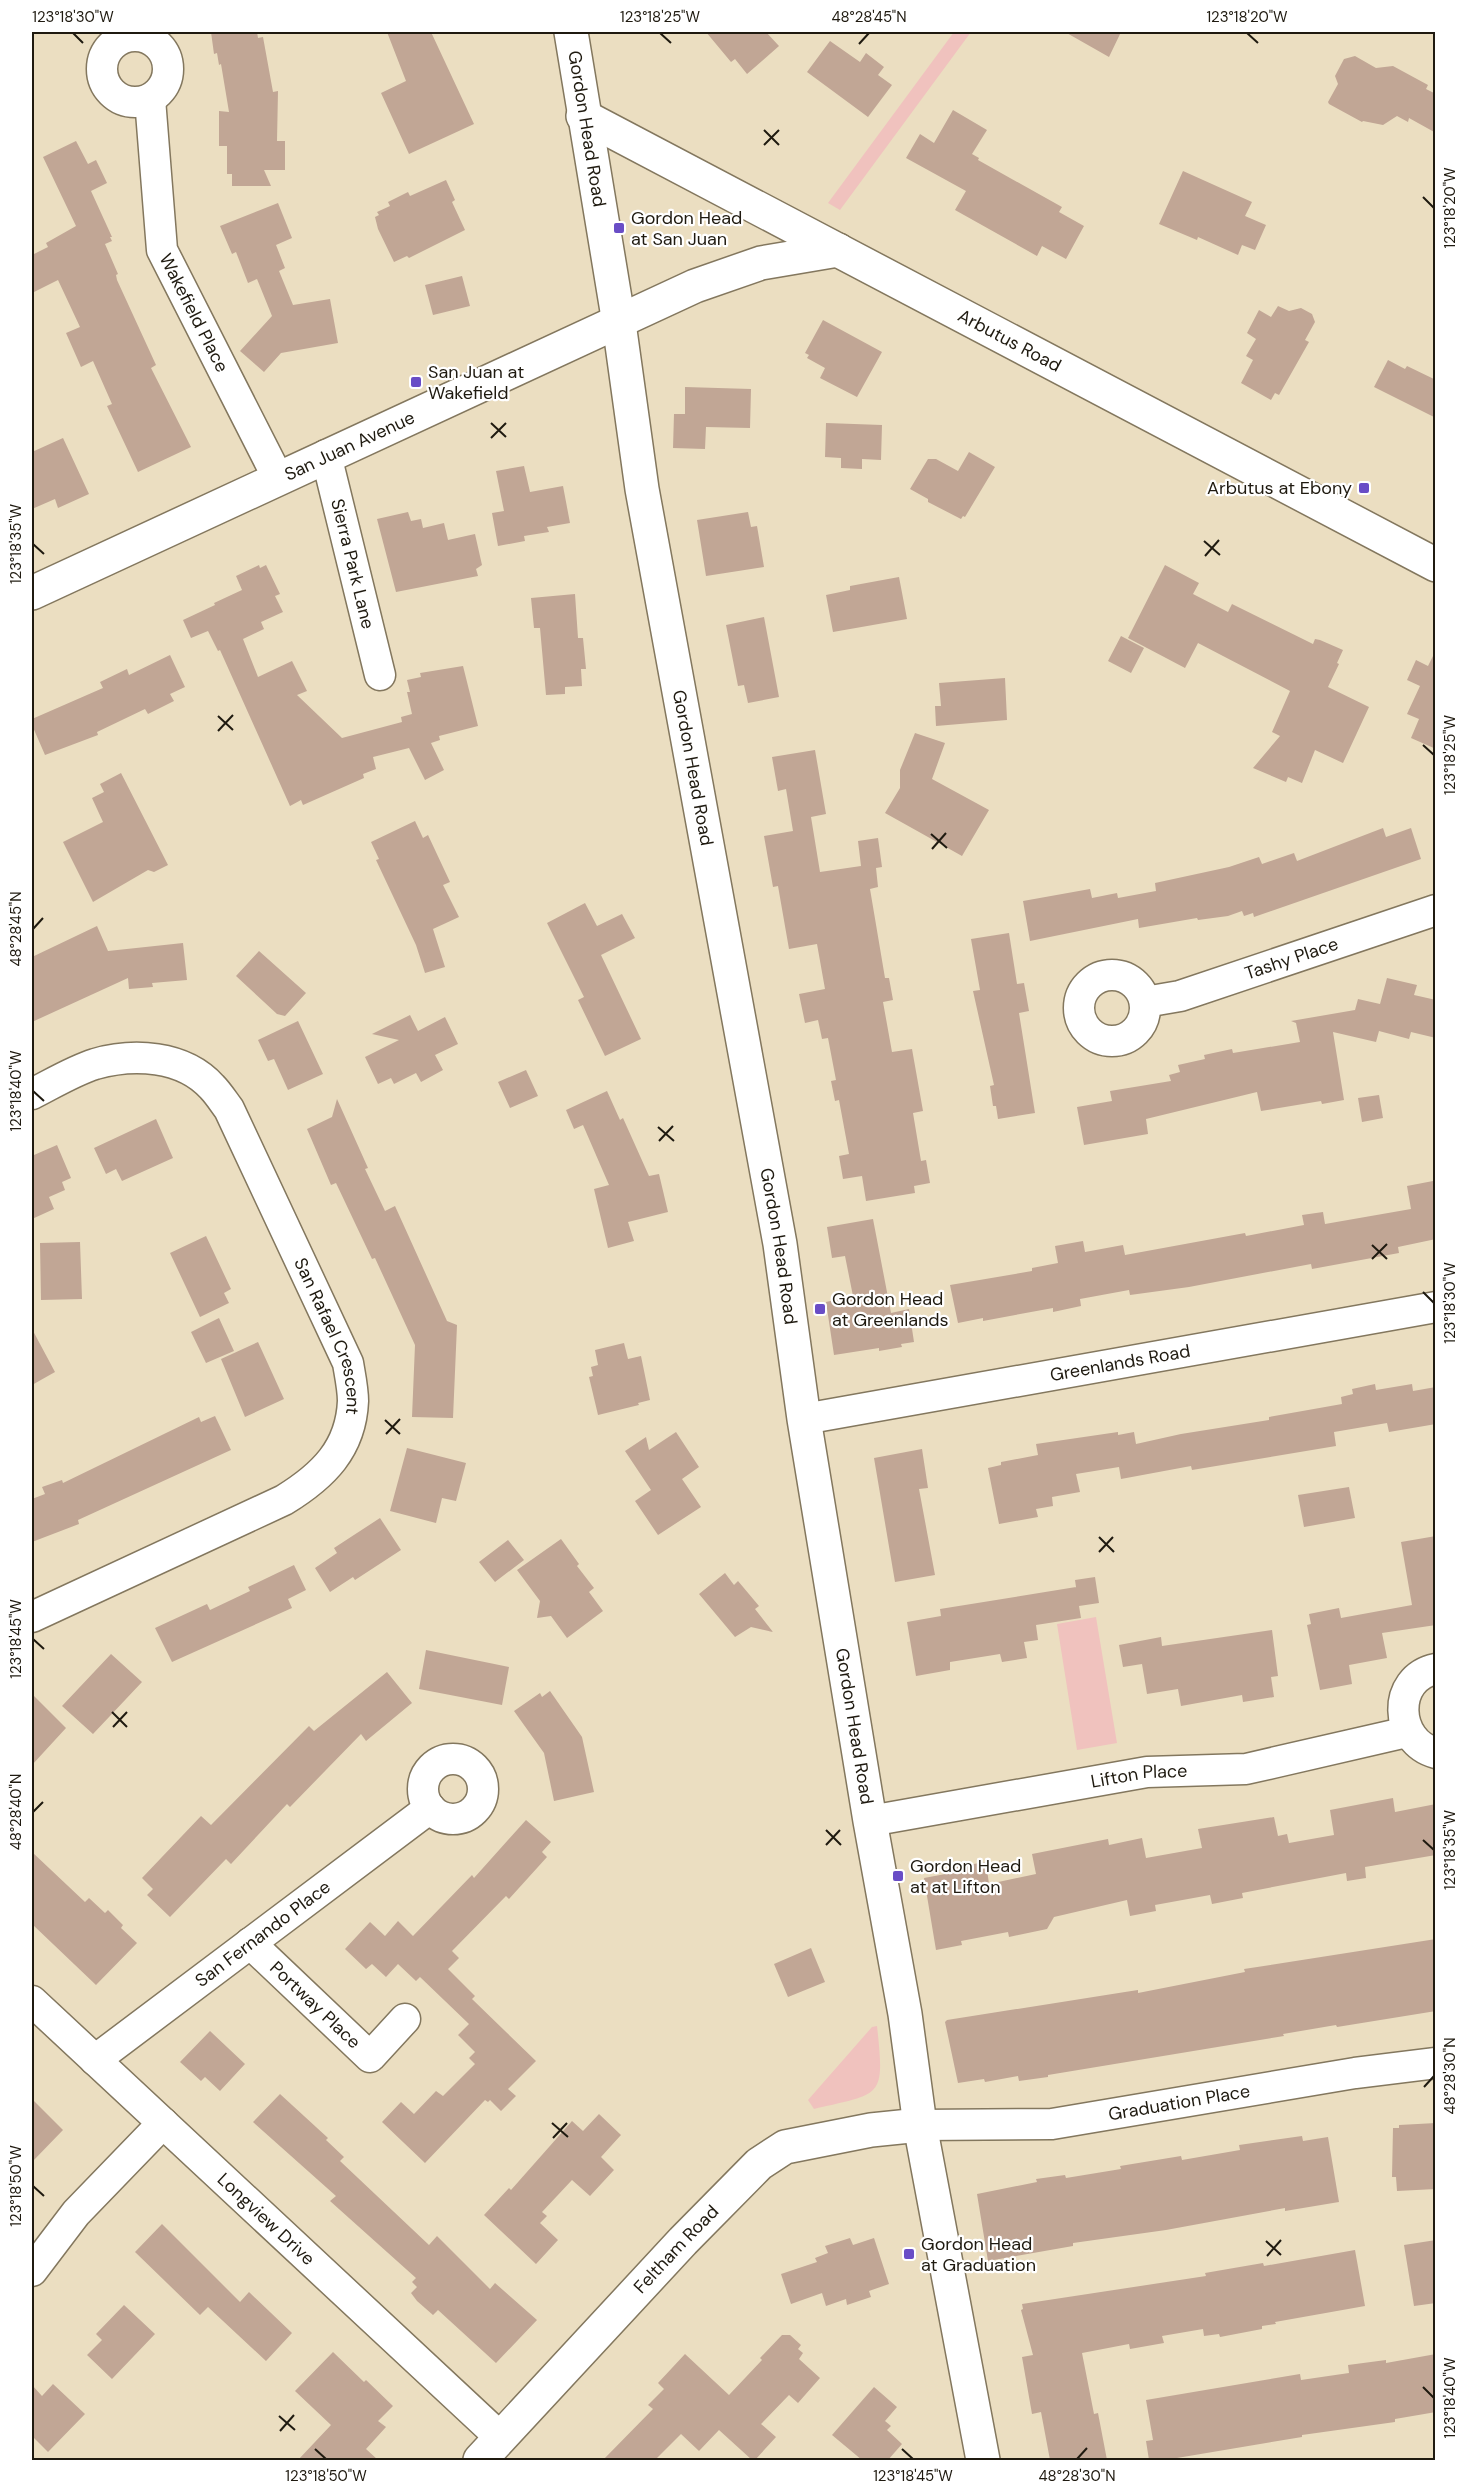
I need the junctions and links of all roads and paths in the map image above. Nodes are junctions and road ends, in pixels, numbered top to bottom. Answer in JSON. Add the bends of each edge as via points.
{"nodes":[{"id":1,"x":571,"y":32,"type":"edge"},
{"id":2,"x":150,"y":99,"type":"dead end"},
{"id":3,"x":583,"y":116,"type":"junction"},
{"id":4,"x":838,"y":250,"type":"junction"},
{"id":5,"x":619,"y":323,"type":"junction"},
{"id":6,"x":326,"y":455,"type":"junction"},
{"id":7,"x":278,"y":478,"type":"junction"},
{"id":8,"x":1436,"y":565,"type":"edge"},
{"id":9,"x":32,"y":593,"type":"edge"},
{"id":10,"x":380,"y":675,"type":"dead end"},
{"id":11,"x":1436,"y":910,"type":"edge"},
{"id":12,"x":1145,"y":1002,"type":"dead end"},
{"id":13,"x":32,"y":1094,"type":"edge"},
{"id":14,"x":1436,"y":1307,"type":"edge"},
{"id":15,"x":804,"y":1419,"type":"junction"},
{"id":16,"x":32,"y":1617,"type":"edge"},
{"id":17,"x":1436,"y":1669,"type":"edge"},
{"id":18,"x":1407,"y":1732,"type":"junction"},
{"id":19,"x":1436,"y":1753,"type":"edge"},
{"id":20,"x":430,"y":1808,"type":"dead end"},
{"id":21,"x":870,"y":1821,"type":"junction"},
{"id":22,"x":250,"y":1943,"type":"junction"},
{"id":23,"x":32,"y":2001,"type":"edge"},
{"id":24,"x":405,"y":2019,"type":"dead end"},
{"id":25,"x":95,"y":2060,"type":"junction"},
{"id":26,"x":1436,"y":2063,"type":"edge"},
{"id":27,"x":163,"y":2123,"type":"junction"},
{"id":28,"x":920,"y":2125,"type":"junction"},
{"id":29,"x":32,"y":2271,"type":"edge"},
{"id":30,"x":490,"y":2449,"type":"edge"},
{"id":31,"x":983,"y":2460,"type":"edge"}],
"edges":[{"from":1,"to":3,"type":"main road","name":"Gordon Head Road"},
{"from":2,"to":7,"type":"street","name":"Wakefield Place","via":[[162,250]]},
{"from":3,"to":4,"type":"main road","name":"Arbutus Road"},
{"from":3,"to":5,"type":"main road","name":"Gordon Head Road"},
{"from":4,"to":5,"type":"main road","name":"San Juan Avenue","via":[[761,263],[695,286]]},
{"from":4,"to":8,"type":"main road","name":"Arbutus Road"},
{"from":5,"to":6,"type":"main road","name":"San Juan Avenue"},
{"from":5,"to":15,"type":"main road","name":"Gordon Head Road","via":[[642,489],[780,1244]]},
{"from":6,"to":7,"type":"main road","name":"San Juan Avenue"},
{"from":6,"to":10,"type":"street","name":"Sierra Park Lane"},
{"from":7,"to":9,"type":"main road","name":"San Juan Avenue"},
{"from":11,"to":12,"type":"street","name":"Tashy Place","via":[[1180,996]]},
{"from":13,"to":16,"type":"street","name":"San Rafael Crescent","via":[[93,1065],[128,1057],[164,1060],[190,1070],[211,1085],[228,1109],[348,1364],[353,1399],[349,1429],[331,1463],[310,1484],[284,1500]]},
{"from":14,"to":15,"type":"street","name":"Greenlands Road"},
{"from":15,"to":21,"type":"main road","name":"Gordon Head Road"},
{"from":17,"to":18,"type":"street","via":[[1417,1678],[1408,1689],[1403,1703]]},
{"from":18,"to":19,"type":"street","via":[[1416,1743]]},
{"from":18,"to":21,"type":"street","name":"Lifton Place","via":[[1246,1769],[1147,1772]]},
{"from":20,"to":22,"type":"street","name":"San Fernando Place"},
{"from":21,"to":28,"type":"main road","name":"Gordon Head Road","via":[[905,2014]]},
{"from":22,"to":24,"type":"street","name":"Portway Place","via":[[370,2057]]},
{"from":22,"to":25,"type":"street","name":"San Fernando Place"},
{"from":23,"to":25,"type":"street","name":"Longview Drive"},
{"from":25,"to":27,"type":"street","name":"Longview Drive"},
{"from":26,"to":28,"type":"street","name":"Graduation Place","via":[[1052,2124]]},
{"from":27,"to":29,"type":"street","via":[[76,2213]]},
{"from":27,"to":30,"type":"street","name":"Longview Drive"},
{"from":28,"to":30,"type":"main road","name":"Feltham Road","via":[[785,2147],[759,2164]]},
{"from":28,"to":31,"type":"main road","name":"Gordon Head Road"}]}
